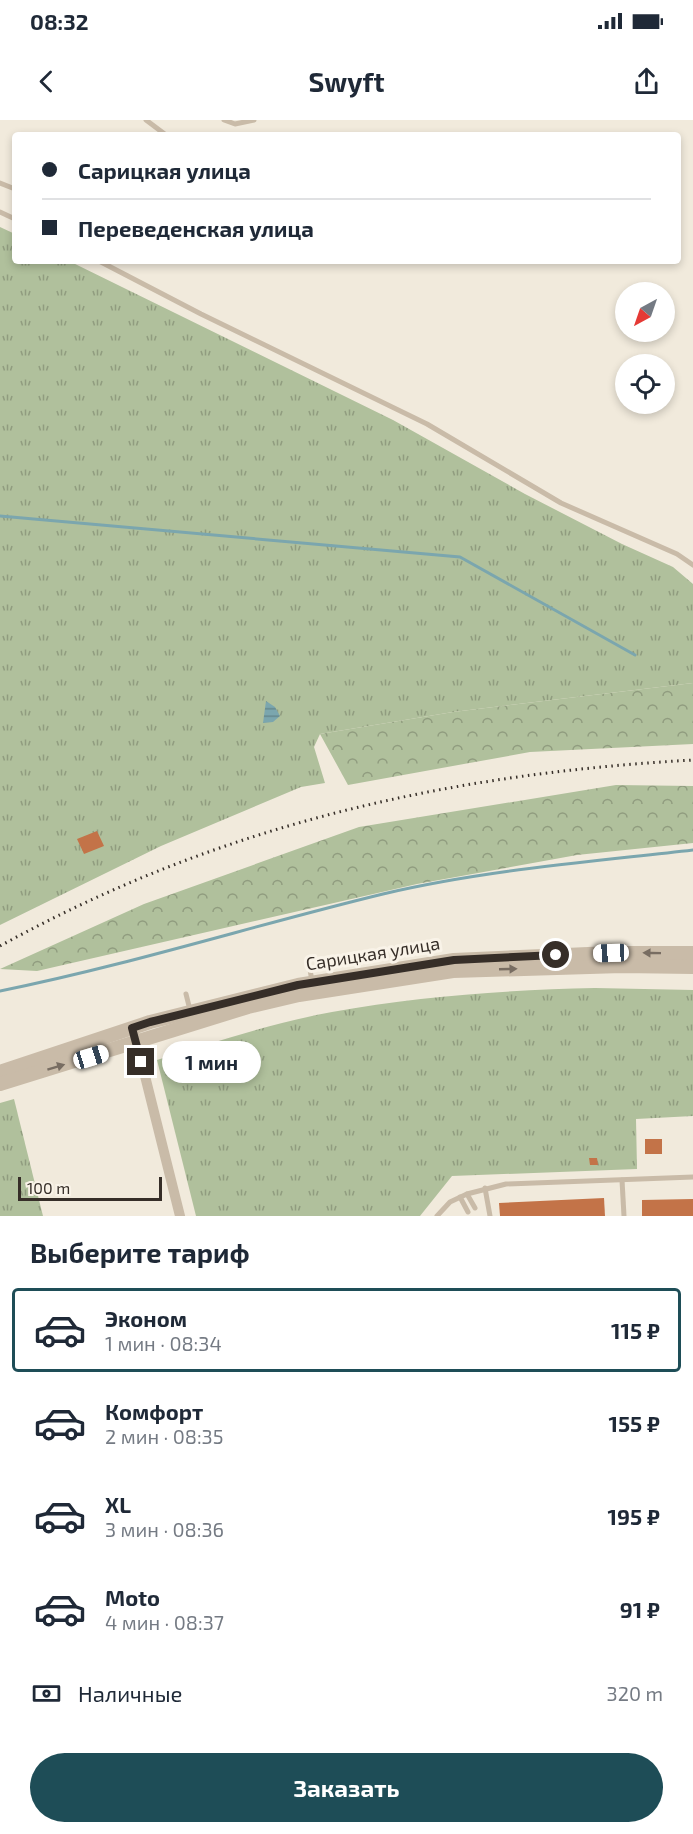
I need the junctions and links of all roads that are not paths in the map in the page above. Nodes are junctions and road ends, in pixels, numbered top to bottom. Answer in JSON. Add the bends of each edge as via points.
{"nodes":[{"id":1,"x":146,"y":120,"type":"edge"},
{"id":2,"x":224,"y":120,"type":"edge"},
{"id":3,"x":254,"y":120,"type":"edge"},
{"id":4,"x":162,"y":132,"type":"edge"},
{"id":5,"x":105,"y":264,"type":"edge"},
{"id":6,"x":693,"y":565,"type":"edge"},
{"id":7,"x":693,"y":953,"type":"edge"},
{"id":8,"x":309,"y":964,"type":"dead end"},
{"id":9,"x":693,"y":967,"type":"edge"},
{"id":10,"x":312,"y":982,"type":"junction"},
{"id":11,"x":186,"y":994,"type":"dead end"},
{"id":12,"x":190,"y":1011,"type":"junction"},
{"id":13,"x":132,"y":1028,"type":"junction"},
{"id":14,"x":136,"y":1044,"type":"junction"},
{"id":15,"x":0,"y":1072,"type":"edge"},
{"id":16,"x":0,"y":1084,"type":"edge"},
{"id":17,"x":693,"y":1177,"type":"edge"},
{"id":18,"x":622,"y":1180,"type":"junction"},
{"id":19,"x":485,"y":1188,"type":"junction"},
{"id":20,"x":467,"y":1194,"type":"junction"},
{"id":21,"x":460,"y":1197,"type":"junction"},
{"id":22,"x":475,"y":1208,"type":"dead end"},
{"id":23,"x":468,"y":1212,"type":"dead end"},
{"id":24,"x":180,"y":1216,"type":"edge"},
{"id":25,"x":436,"y":1216,"type":"edge"},
{"id":26,"x":490,"y":1216,"type":"edge"},
{"id":27,"x":624,"y":1216,"type":"edge"}],
"edges":[{"from":1,"to":4,"type":"lane"},
{"from":2,"to":3,"type":"lane","via":[[235,124]]},
{"from":5,"to":6,"type":"lane","via":[[427,424],[561,503],[677,554]]},
{"from":7,"to":10,"type":"street","name":"Сарицкая улица","one_way":true,"via":[[622,952],[454,960]]},
{"from":8,"to":10,"type":"lane"},
{"from":14,"to":9,"type":"street","name":"Сарицкая улица","one_way":true,"via":[[264,1003],[453,971]]},
{"from":10,"to":12,"type":"street","name":"Сарицкая улица"},
{"from":11,"to":12,"type":"lane"},
{"from":12,"to":13,"type":"street","name":"Сарицкая улица"},
{"from":13,"to":14,"type":"street"},
{"from":13,"to":15,"type":"street","name":"Сарицкая улица"},
{"from":16,"to":14,"type":"street","name":"Сарицкая улица","one_way":true},
{"from":14,"to":24,"type":"street"},
{"from":17,"to":18,"type":"lane"},
{"from":18,"to":19,"type":"lane"},
{"from":18,"to":27,"type":"lane"},
{"from":19,"to":20,"type":"lane"},
{"from":19,"to":26,"type":"lane"},
{"from":20,"to":21,"type":"lane"},
{"from":20,"to":22,"type":"lane"},
{"from":21,"to":23,"type":"lane"},
{"from":21,"to":25,"type":"lane"}]}
